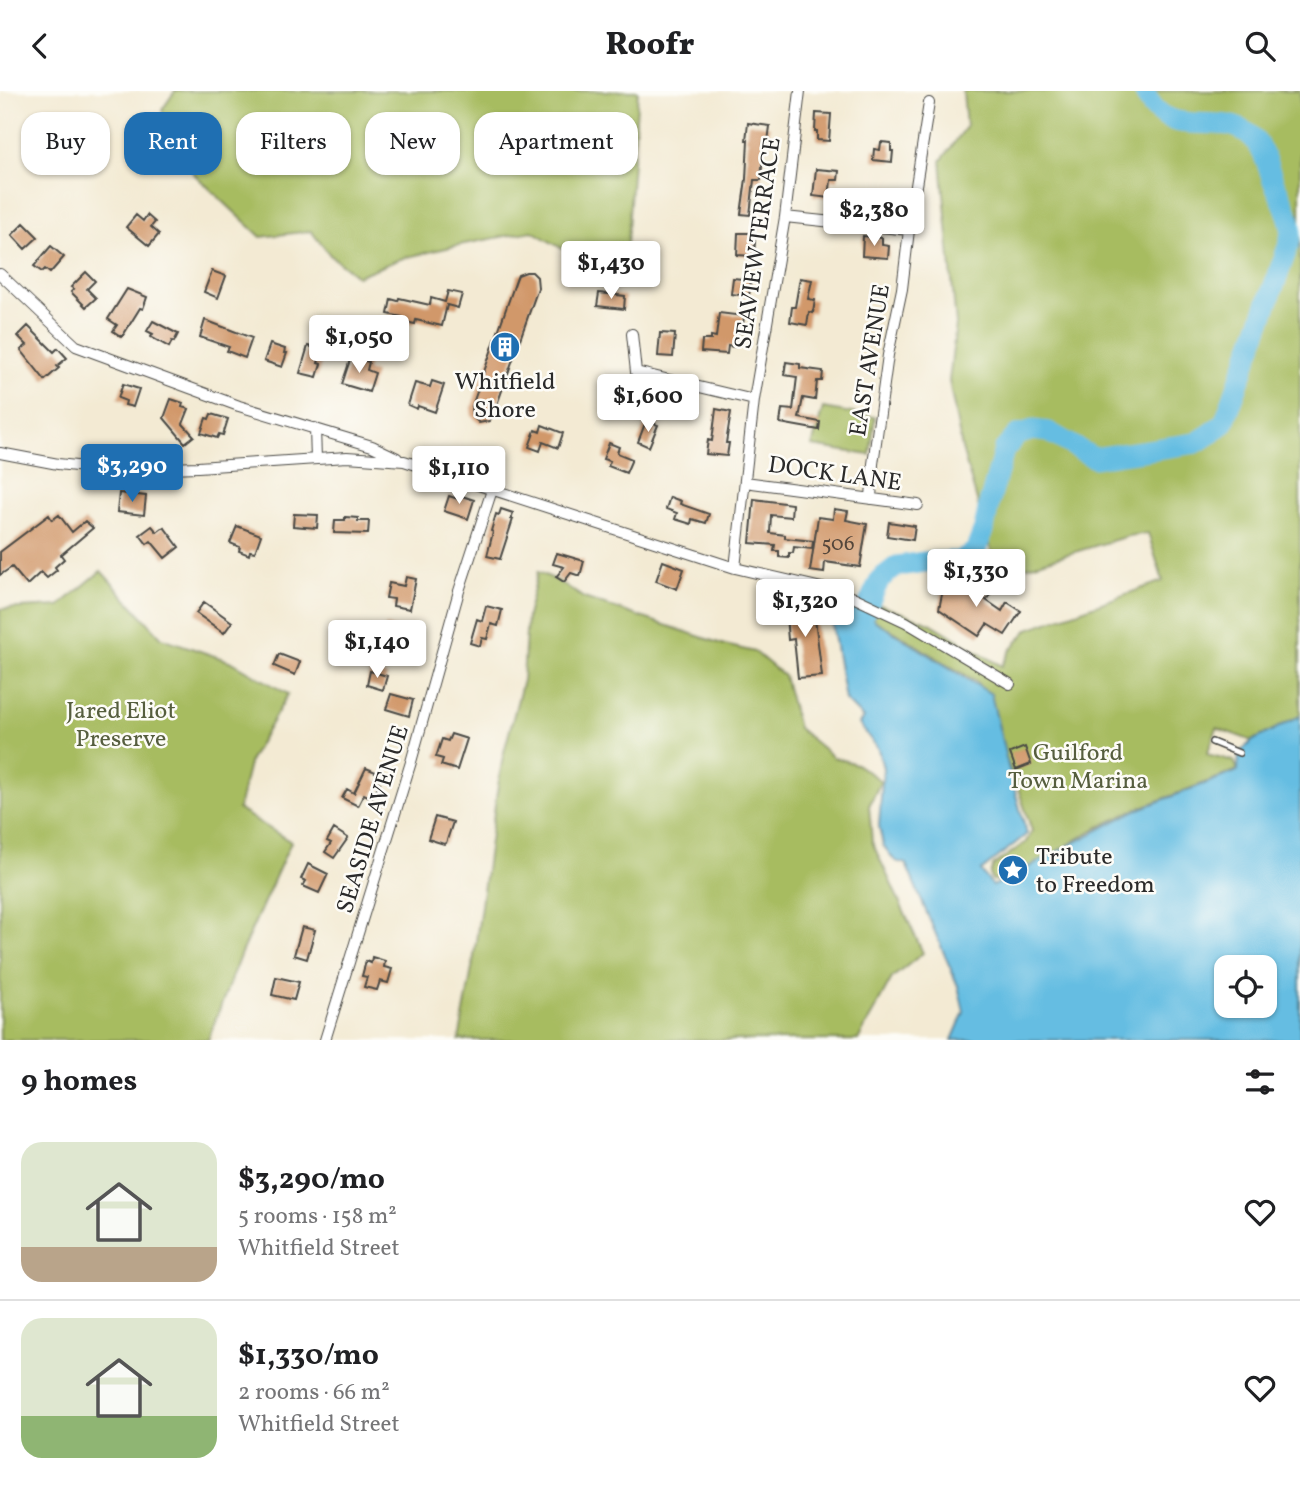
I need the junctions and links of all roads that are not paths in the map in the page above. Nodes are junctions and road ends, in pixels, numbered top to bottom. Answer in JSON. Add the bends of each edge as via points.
{"nodes":[{"id":1,"x":800,"y":91,"type":"edge"},
{"id":2,"x":929,"y":103,"type":"dead end"},
{"id":3,"x":785,"y":217,"type":"junction"},
{"id":4,"x":909,"y":230,"type":"junction"},
{"id":5,"x":0,"y":274,"type":"edge"},
{"id":6,"x":632,"y":334,"type":"dead end"},
{"id":7,"x":754,"y":400,"type":"junction"},
{"id":8,"x":315,"y":428,"type":"junction"},
{"id":9,"x":0,"y":453,"type":"edge"},
{"id":10,"x":316,"y":459,"type":"junction"},
{"id":11,"x":404,"y":461,"type":"junction"},
{"id":12,"x":745,"y":482,"type":"junction"},
{"id":13,"x":492,"y":490,"type":"junction"},
{"id":14,"x":871,"y":499,"type":"junction"},
{"id":15,"x":918,"y":505,"type":"dead end"},
{"id":16,"x":735,"y":568,"type":"junction"},
{"id":17,"x":1010,"y":684,"type":"dead end"},
{"id":18,"x":1212,"y":742,"type":"dead end"},
{"id":19,"x":1239,"y":753,"type":"dead end"},
{"id":20,"x":326,"y":1040,"type":"edge"}],
"edges":[{"from":1,"to":3,"type":"street","name":"SEAVIEW TERRACE"},
{"from":2,"to":4,"type":"street","name":"EAST AVENUE"},
{"from":3,"to":4,"type":"street"},
{"from":3,"to":7,"type":"street","name":"SEAVIEW TERRACE"},
{"from":4,"to":14,"type":"street","name":"EAST AVENUE"},
{"from":5,"to":8,"type":"street","via":[[76,346],[239,406]]},
{"from":6,"to":7,"type":"street","via":[[636,372]]},
{"from":7,"to":12,"type":"street","name":"SEAVIEW TERRACE"},
{"from":8,"to":10,"type":"street"},
{"from":8,"to":11,"type":"street"},
{"from":9,"to":10,"type":"street","via":[[112,470]]},
{"from":10,"to":11,"type":"street"},
{"from":11,"to":13,"type":"street"},
{"from":12,"to":14,"type":"street","name":"DOCK LANE"},
{"from":12,"to":16,"type":"street","name":"SEAVIEW TERRACE"},
{"from":13,"to":16,"type":"street"},
{"from":13,"to":20,"type":"street","name":"SEASIDE AVENUE"},
{"from":14,"to":15,"type":"street","name":"DOCK LANE"},
{"from":16,"to":17,"type":"street","via":[[855,598],[940,641]]},
{"from":18,"to":19,"type":"lane"}]}
